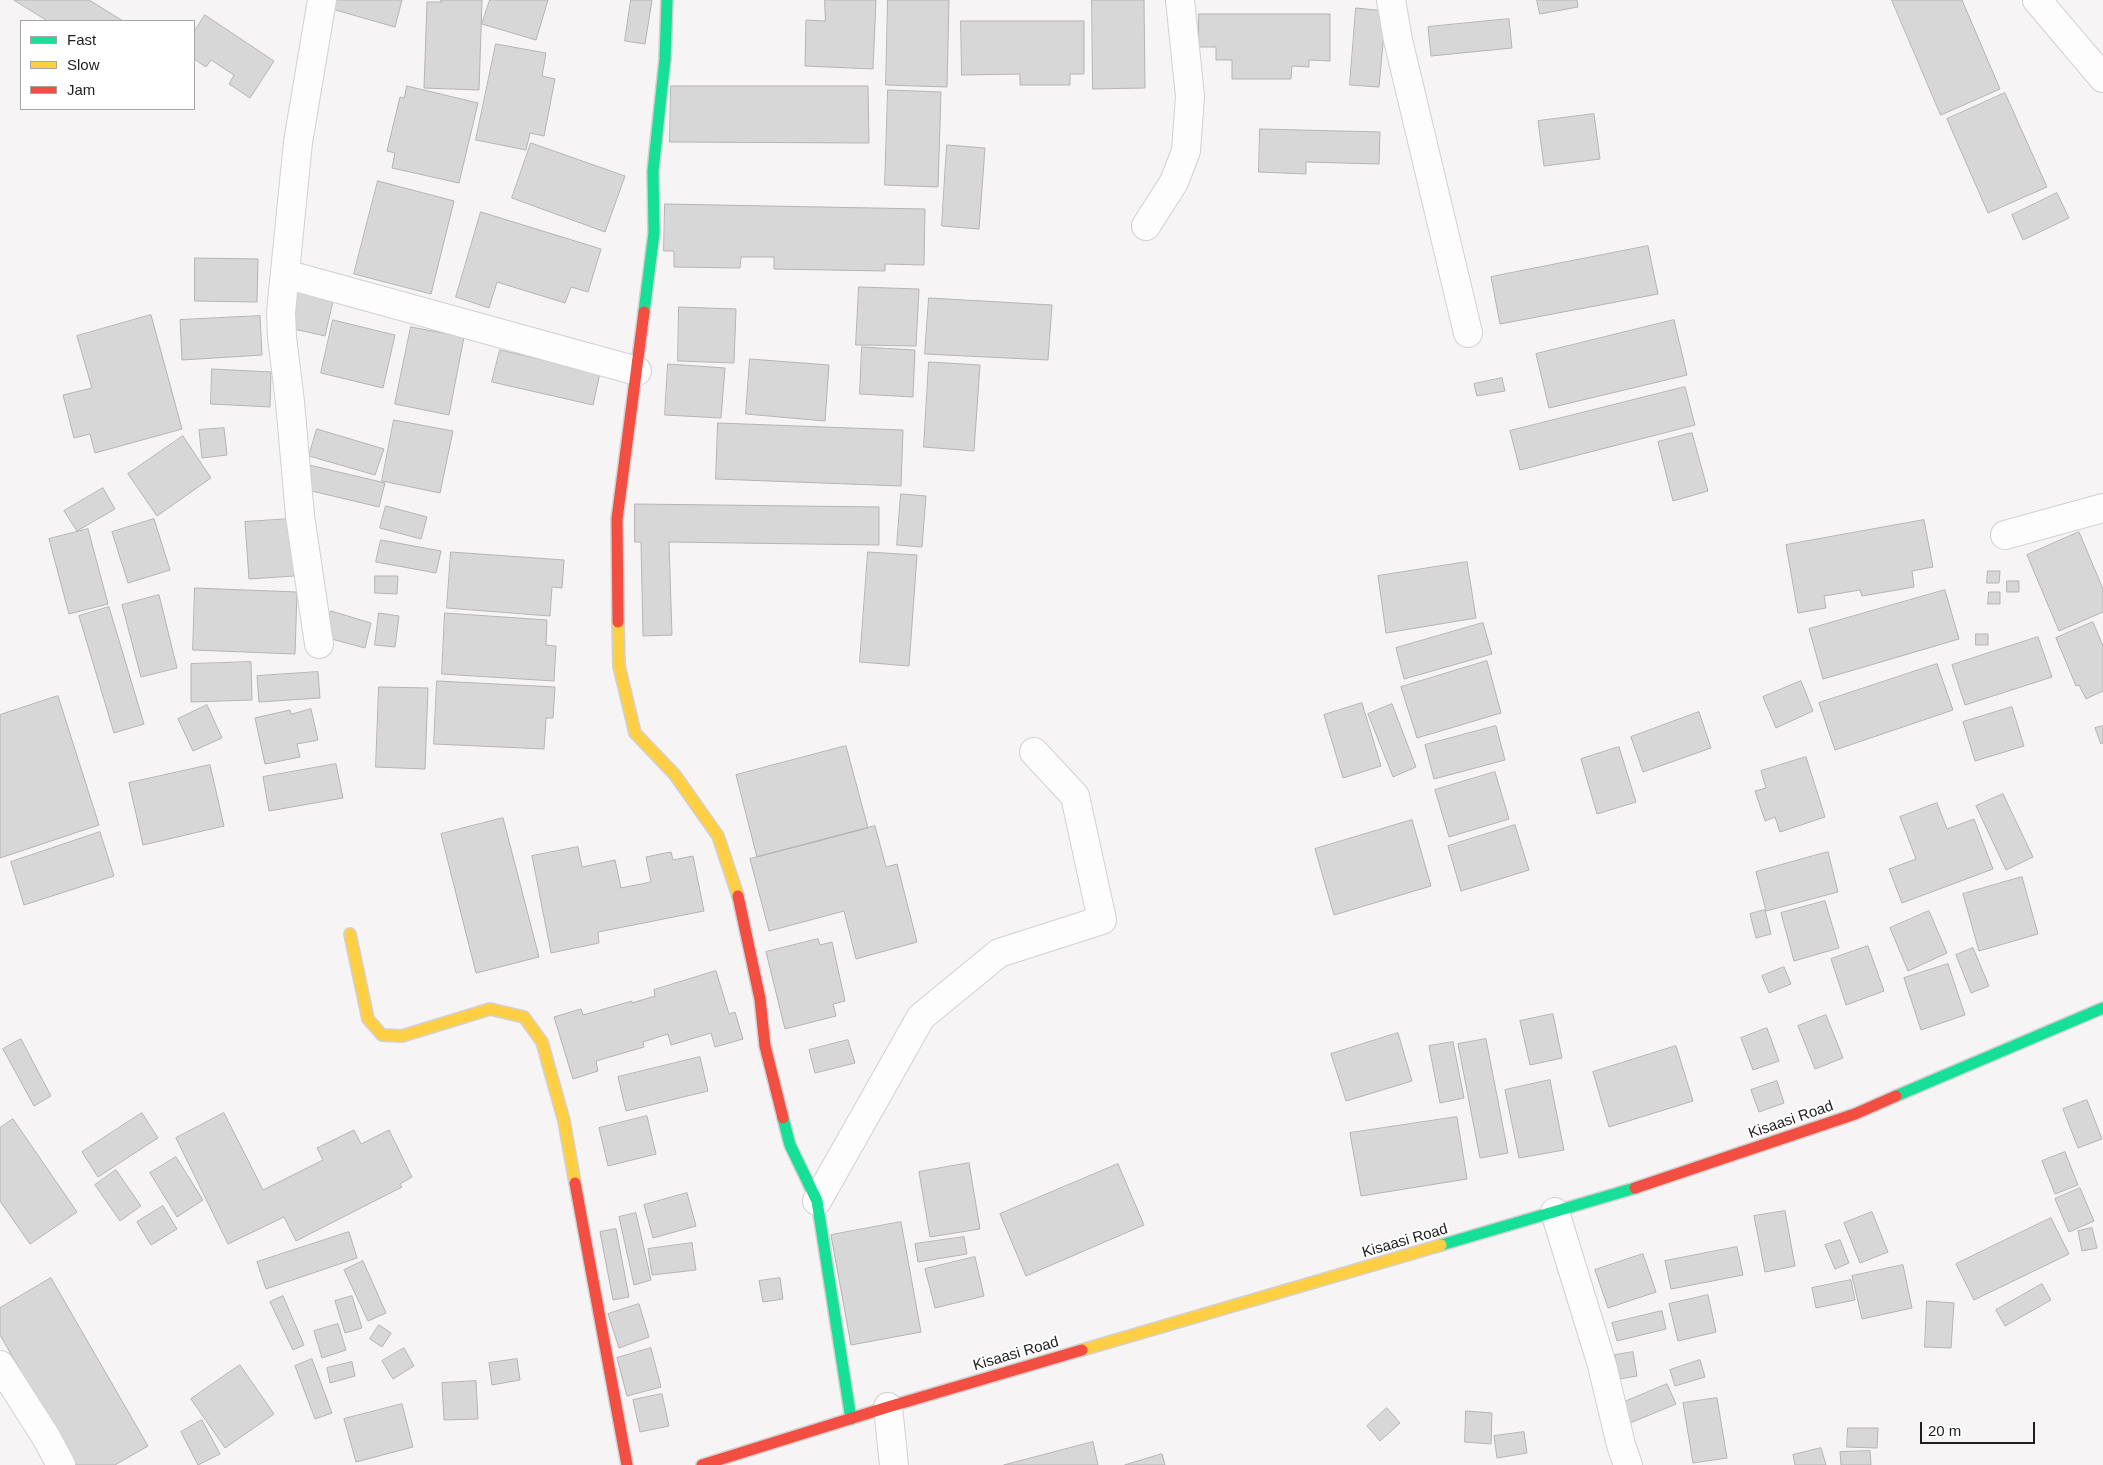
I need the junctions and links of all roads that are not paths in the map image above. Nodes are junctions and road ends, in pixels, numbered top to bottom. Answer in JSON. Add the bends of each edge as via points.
{"nodes":[{"id":1,"x":322,"y":0,"type":"edge"},
{"id":2,"x":667,"y":0,"type":"edge"},
{"id":3,"x":1180,"y":0,"type":"edge"},
{"id":4,"x":1391,"y":0,"type":"edge"},
{"id":5,"x":2037,"y":0,"type":"edge"},
{"id":6,"x":2103,"y":78,"type":"edge"},
{"id":7,"x":1146,"y":226,"type":"dead end"},
{"id":8,"x":284,"y":274,"type":"junction"},
{"id":9,"x":1468,"y":333,"type":"dead end"},
{"id":10,"x":637,"y":371,"type":"junction"},
{"id":11,"x":2103,"y":508,"type":"edge"},
{"id":12,"x":2005,"y":535,"type":"dead end"},
{"id":13,"x":319,"y":644,"type":"dead end"},
{"id":14,"x":1034,"y":752,"type":"dead end"},
{"id":15,"x":350,"y":934,"type":"dead end"},
{"id":16,"x":2103,"y":1008,"type":"edge"},
{"id":17,"x":817,"y":1201,"type":"junction"},
{"id":18,"x":1555,"y":1212,"type":"junction"},
{"id":19,"x":0,"y":1365,"type":"edge"},
{"id":20,"x":888,"y":1407,"type":"junction"},
{"id":21,"x":852,"y":1419,"type":"junction"},
{"id":22,"x":61,"y":1465,"type":"edge"},
{"id":23,"x":628,"y":1465,"type":"edge"},
{"id":24,"x":702,"y":1465,"type":"edge"},
{"id":25,"x":894,"y":1465,"type":"edge"},
{"id":26,"x":1628,"y":1465,"type":"edge"}],
"edges":[{"from":1,"to":8,"type":"street","via":[[298,142]]},
{"from":2,"to":10,"type":"street","via":[[665,59],[653,172],[654,233]]},
{"from":3,"to":7,"type":"street","via":[[1190,96],[1186,151],[1174,182]]},
{"from":4,"to":9,"type":"street"},
{"from":5,"to":6,"type":"street"},
{"from":8,"to":10,"type":"street"},
{"from":8,"to":13,"type":"street","via":[[282,337],[300,516]]},
{"from":10,"to":17,"type":"street","via":[[618,519],[619,666],[635,733],[675,776],[718,836],[735,884],[760,999],[765,1046],[790,1145]]},
{"from":11,"to":12,"type":"street"},
{"from":14,"to":17,"type":"street","via":[[1075,796],[1102,920],[999,954],[921,1017]]},
{"from":15,"to":23,"type":"street","via":[[368,1019],[382,1035],[402,1036],[490,1009],[524,1017],[542,1042],[564,1121]]},
{"from":16,"to":18,"type":"street","name":"Kisaasi Road","via":[[1855,1114]]},
{"from":17,"to":21,"type":"street"},
{"from":18,"to":20,"type":"street","name":"Kisaasi Road"},
{"from":18,"to":26,"type":"street","via":[[1602,1365],[1620,1445]]},
{"from":19,"to":22,"type":"street"},
{"from":20,"to":21,"type":"street","name":"Kisaasi Road"},
{"from":20,"to":25,"type":"street"},
{"from":21,"to":24,"type":"street","name":"Kisaasi Road"}]}
